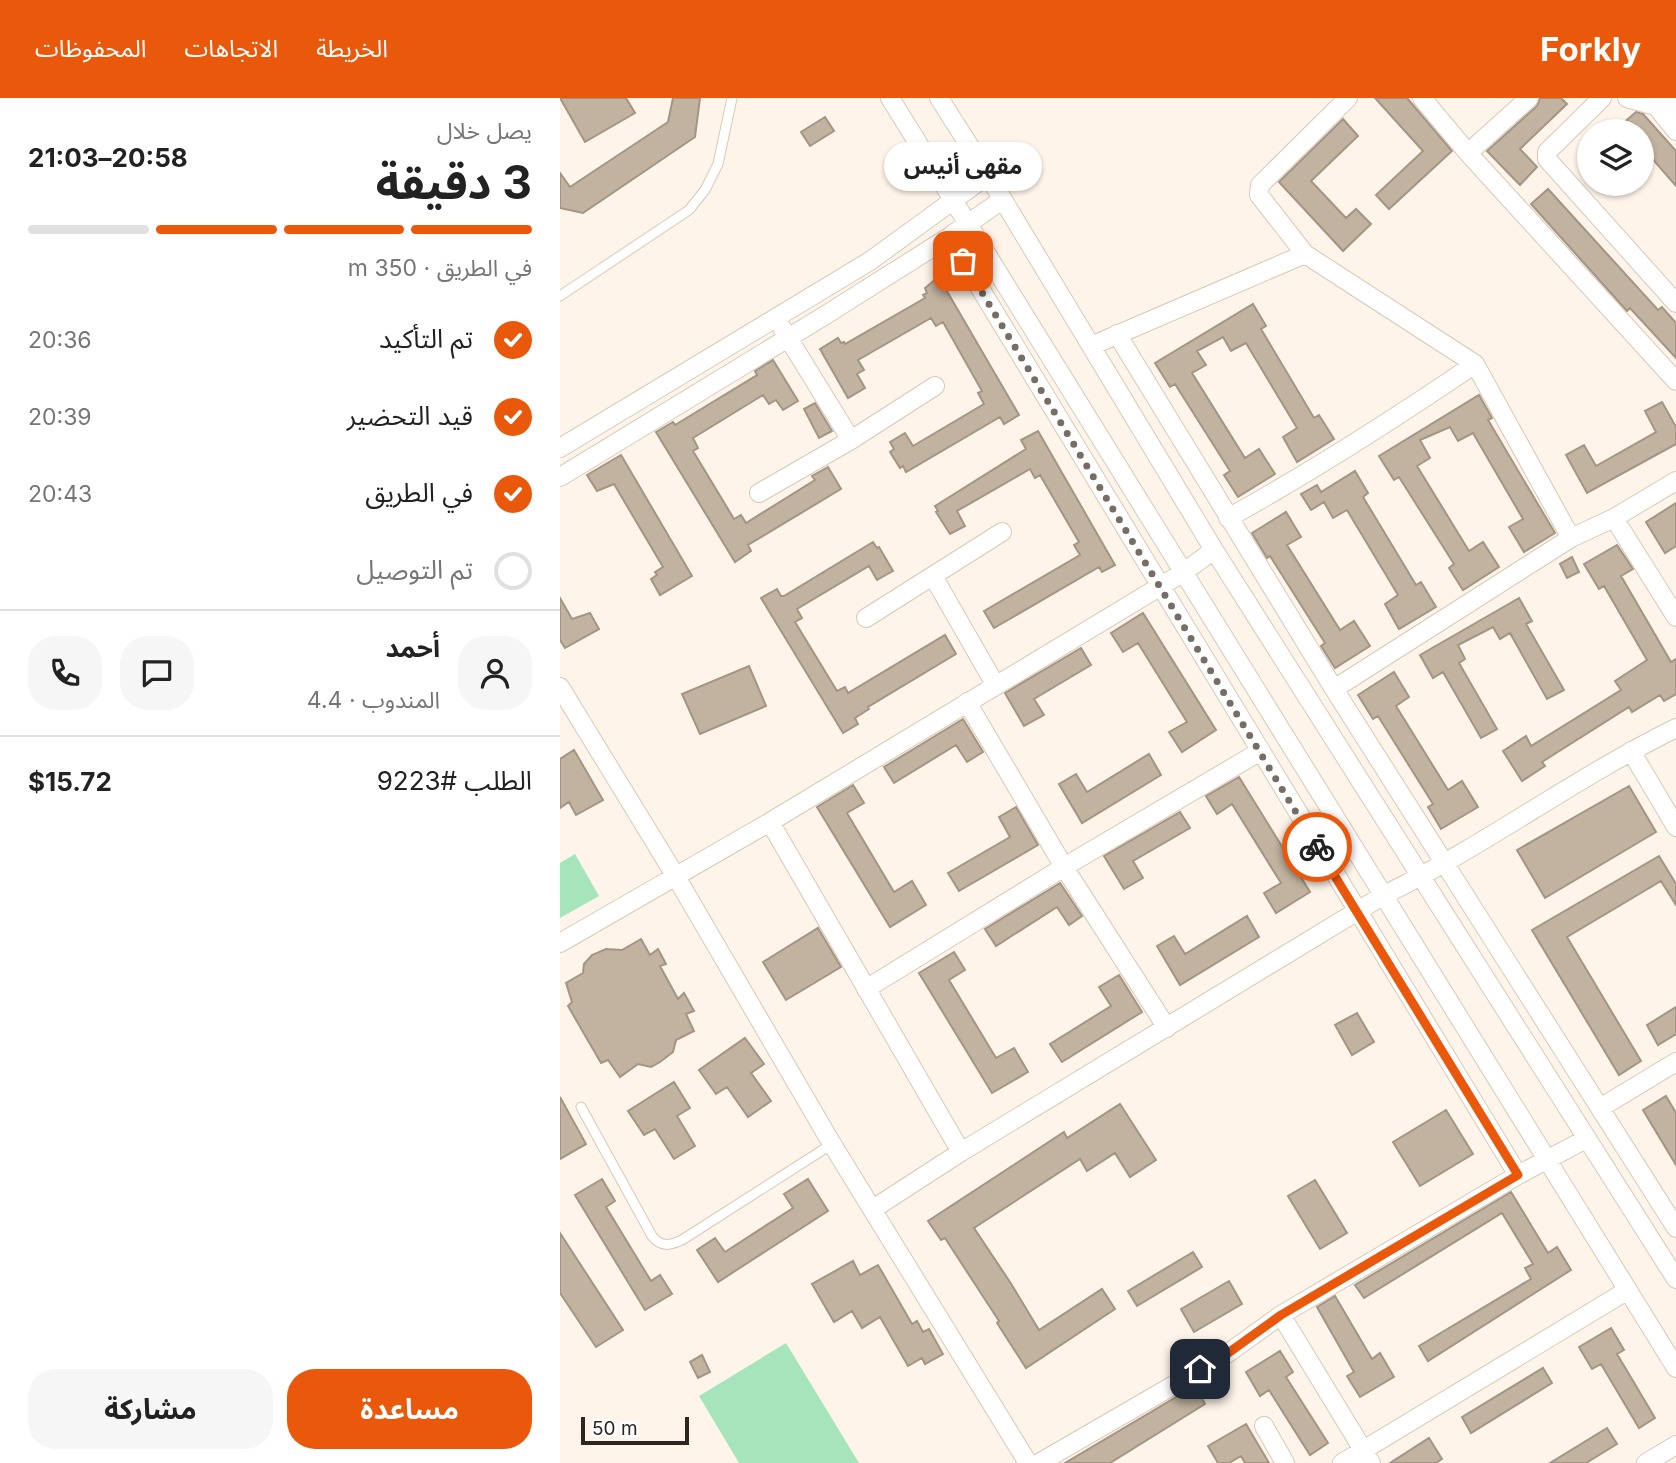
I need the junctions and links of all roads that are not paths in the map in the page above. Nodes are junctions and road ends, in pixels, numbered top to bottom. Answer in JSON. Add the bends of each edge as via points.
{"nodes":[{"id":1,"x":732,"y":98,"type":"edge"},
{"id":2,"x":890,"y":98,"type":"edge"},
{"id":3,"x":939,"y":98,"type":"edge"},
{"id":4,"x":1348,"y":98,"type":"edge"},
{"id":5,"x":1422,"y":98,"type":"edge"},
{"id":6,"x":1529,"y":98,"type":"edge"},
{"id":7,"x":1602,"y":98,"type":"edge"},
{"id":8,"x":1628,"y":98,"type":"edge"},
{"id":9,"x":1656,"y":106,"type":"junction"},
{"id":10,"x":1676,"y":107,"type":"edge"},
{"id":11,"x":1676,"y":131,"type":"edge"},
{"id":12,"x":1468,"y":153,"type":"junction"},
{"id":13,"x":988,"y":175,"type":"junction"},
{"id":14,"x":1002,"y":200,"type":"junction"},
{"id":15,"x":954,"y":201,"type":"junction"},
{"id":16,"x":969,"y":224,"type":"junction"},
{"id":17,"x":949,"y":237,"type":"junction"},
{"id":18,"x":1305,"y":254,"type":"junction"},
{"id":19,"x":560,"y":296,"type":"edge"},
{"id":20,"x":1676,"y":303,"type":"edge"},
{"id":21,"x":776,"y":319,"type":"junction"},
{"id":22,"x":1117,"y":334,"type":"junction"},
{"id":23,"x":787,"y":337,"type":"junction"},
{"id":24,"x":1091,"y":346,"type":"junction"},
{"id":25,"x":1475,"y":364,"type":"junction"},
{"id":26,"x":1676,"y":381,"type":"edge"},
{"id":27,"x":935,"y":386,"type":"dead end"},
{"id":28,"x":851,"y":440,"type":"junction"},
{"id":29,"x":560,"y":447,"type":"edge"},
{"id":30,"x":560,"y":477,"type":"edge"},
{"id":31,"x":1676,"y":481,"type":"edge"},
{"id":32,"x":760,"y":493,"type":"dead end"},
{"id":33,"x":1228,"y":518,"type":"junction"},
{"id":34,"x":1614,"y":518,"type":"junction"},
{"id":35,"x":1003,"y":532,"type":"dead end"},
{"id":36,"x":1572,"y":538,"type":"junction"},
{"id":37,"x":1214,"y":550,"type":"junction"},
{"id":38,"x":1184,"y":572,"type":"junction"},
{"id":39,"x":933,"y":576,"type":"junction"},
{"id":40,"x":1158,"y":586,"type":"junction"},
{"id":41,"x":1676,"y":617,"type":"edge"},
{"id":42,"x":866,"y":618,"type":"dead end"},
{"id":43,"x":996,"y":686,"type":"junction"},
{"id":44,"x":560,"y":687,"type":"edge"},
{"id":45,"x":1334,"y":689,"type":"junction"},
{"id":46,"x":967,"y":702,"type":"junction"},
{"id":47,"x":1676,"y":728,"type":"edge"},
{"id":48,"x":1631,"y":751,"type":"junction"},
{"id":49,"x":1259,"y":752,"type":"junction"},
{"id":50,"x":770,"y":822,"type":"junction"},
{"id":51,"x":1676,"y":827,"type":"edge"},
{"id":52,"x":1444,"y":862,"type":"junction"},
{"id":53,"x":1064,"y":867,"type":"junction"},
{"id":54,"x":675,"y":875,"type":"junction"},
{"id":55,"x":1422,"y":876,"type":"junction"},
{"id":56,"x":1384,"y":895,"type":"junction"},
{"id":57,"x":1357,"y":912,"type":"junction"},
{"id":58,"x":560,"y":943,"type":"edge"},
{"id":59,"x":866,"y":989,"type":"junction"},
{"id":60,"x":1167,"y":1028,"type":"junction"},
{"id":61,"x":1676,"y":1062,"type":"edge"},
{"id":62,"x":581,"y":1107,"type":"dead end"},
{"id":63,"x":1600,"y":1108,"type":"junction"},
{"id":64,"x":1586,"y":1139,"type":"junction"},
{"id":65,"x":831,"y":1144,"type":"junction"},
{"id":66,"x":961,"y":1152,"type":"junction"},
{"id":67,"x":1547,"y":1160,"type":"junction"},
{"id":68,"x":1518,"y":1175,"type":"junction"},
{"id":69,"x":873,"y":1209,"type":"junction"},
{"id":70,"x":1676,"y":1228,"type":"edge"},
{"id":71,"x":1676,"y":1279,"type":"edge"},
{"id":72,"x":1628,"y":1290,"type":"junction"},
{"id":73,"x":1281,"y":1315,"type":"junction"},
{"id":74,"x":1676,"y":1368,"type":"edge"},
{"id":75,"x":1264,"y":1426,"type":"dead end"},
{"id":76,"x":1676,"y":1445,"type":"edge"},
{"id":77,"x":1367,"y":1457,"type":"edge"},
{"id":78,"x":1028,"y":1463,"type":"edge"},
{"id":79,"x":1038,"y":1463,"type":"edge"},
{"id":80,"x":1286,"y":1463,"type":"edge"},
{"id":81,"x":1342,"y":1463,"type":"edge"},
{"id":82,"x":1646,"y":1463,"type":"edge"}],
"edges":[{"from":1,"to":19,"type":"lane","via":[[718,164],[689,210]]},
{"from":2,"to":15,"type":"street"},
{"from":3,"to":13,"type":"street"},
{"from":4,"to":18,"type":"street","via":[[1260,185],[1259,195]]},
{"from":5,"to":12,"type":"street"},
{"from":6,"to":12,"type":"street"},
{"from":7,"to":20,"type":"street","via":[[1547,152],[1547,159]]},
{"from":8,"to":9,"type":"street"},
{"from":9,"to":10,"type":"street"},
{"from":9,"to":11,"type":"street"},
{"from":12,"to":26,"type":"street"},
{"from":13,"to":14,"type":"street"},
{"from":13,"to":15,"type":"street"},
{"from":14,"to":16,"type":"street"},
{"from":14,"to":24,"type":"street"},
{"from":15,"to":16,"type":"street"},
{"from":15,"to":21,"type":"street","via":[[870,261]]},
{"from":16,"to":17,"type":"street"},
{"from":16,"to":38,"type":"street"},
{"from":17,"to":23,"type":"street"},
{"from":17,"to":40,"type":"street"},
{"from":18,"to":22,"type":"street"},
{"from":18,"to":25,"type":"street"},
{"from":21,"to":23,"type":"street"},
{"from":21,"to":29,"type":"street"},
{"from":22,"to":24,"type":"street"},
{"from":22,"to":33,"type":"street"},
{"from":23,"to":28,"type":"street"},
{"from":23,"to":30,"type":"street"},
{"from":24,"to":37,"type":"street"},
{"from":25,"to":33,"type":"street","via":[[1359,442]]},
{"from":25,"to":36,"type":"street"},
{"from":27,"to":28,"type":"street"},
{"from":28,"to":32,"type":"street"},
{"from":31,"to":34,"type":"street"},
{"from":33,"to":45,"type":"street"},
{"from":34,"to":36,"type":"street"},
{"from":34,"to":41,"type":"street"},
{"from":35,"to":39,"type":"street"},
{"from":36,"to":45,"type":"street"},
{"from":37,"to":38,"type":"street"},
{"from":37,"to":55,"type":"street"},
{"from":38,"to":40,"type":"street"},
{"from":38,"to":56,"type":"street"},
{"from":39,"to":42,"type":"street"},
{"from":39,"to":43,"type":"street"},
{"from":40,"to":43,"type":"street"},
{"from":40,"to":49,"type":"street"},
{"from":43,"to":46,"type":"street"},
{"from":44,"to":54,"type":"street"},
{"from":45,"to":52,"type":"street"},
{"from":46,"to":50,"type":"street"},
{"from":46,"to":53,"type":"street"},
{"from":47,"to":48,"type":"street"},
{"from":48,"to":51,"type":"street"},
{"from":48,"to":52,"type":"street"},
{"from":49,"to":53,"type":"street"},
{"from":49,"to":57,"type":"street"},
{"from":50,"to":54,"type":"street"},
{"from":50,"to":59,"type":"street"},
{"from":52,"to":55,"type":"street"},
{"from":52,"to":63,"type":"street"},
{"from":53,"to":59,"type":"street"},
{"from":53,"to":60,"type":"street"},
{"from":54,"to":58,"type":"street"},
{"from":54,"to":65,"type":"street"},
{"from":55,"to":56,"type":"street"},
{"from":55,"to":64,"type":"street"},
{"from":56,"to":57,"type":"street"},
{"from":56,"to":67,"type":"street"},
{"from":57,"to":60,"type":"street"},
{"from":57,"to":68,"type":"street"},
{"from":59,"to":66,"type":"street"},
{"from":60,"to":66,"type":"street"},
{"from":61,"to":63,"type":"street"},
{"from":62,"to":65,"type":"lane","via":[[652,1236],[666,1245],[682,1240]]},
{"from":63,"to":70,"type":"street"},
{"from":64,"to":67,"type":"street"},
{"from":64,"to":71,"type":"street"},
{"from":65,"to":69,"type":"street"},
{"from":66,"to":69,"type":"street"},
{"from":67,"to":68,"type":"street"},
{"from":67,"to":72,"type":"street"},
{"from":68,"to":73,"type":"street"},
{"from":69,"to":78,"type":"street"},
{"from":72,"to":74,"type":"street"},
{"from":72,"to":77,"type":"street"},
{"from":73,"to":77,"type":"street"},
{"from":73,"to":79,"type":"street","via":[[1224,1356]]},
{"from":75,"to":80,"type":"street"},
{"from":76,"to":82,"type":"street"},
{"from":77,"to":81,"type":"street"}]}
